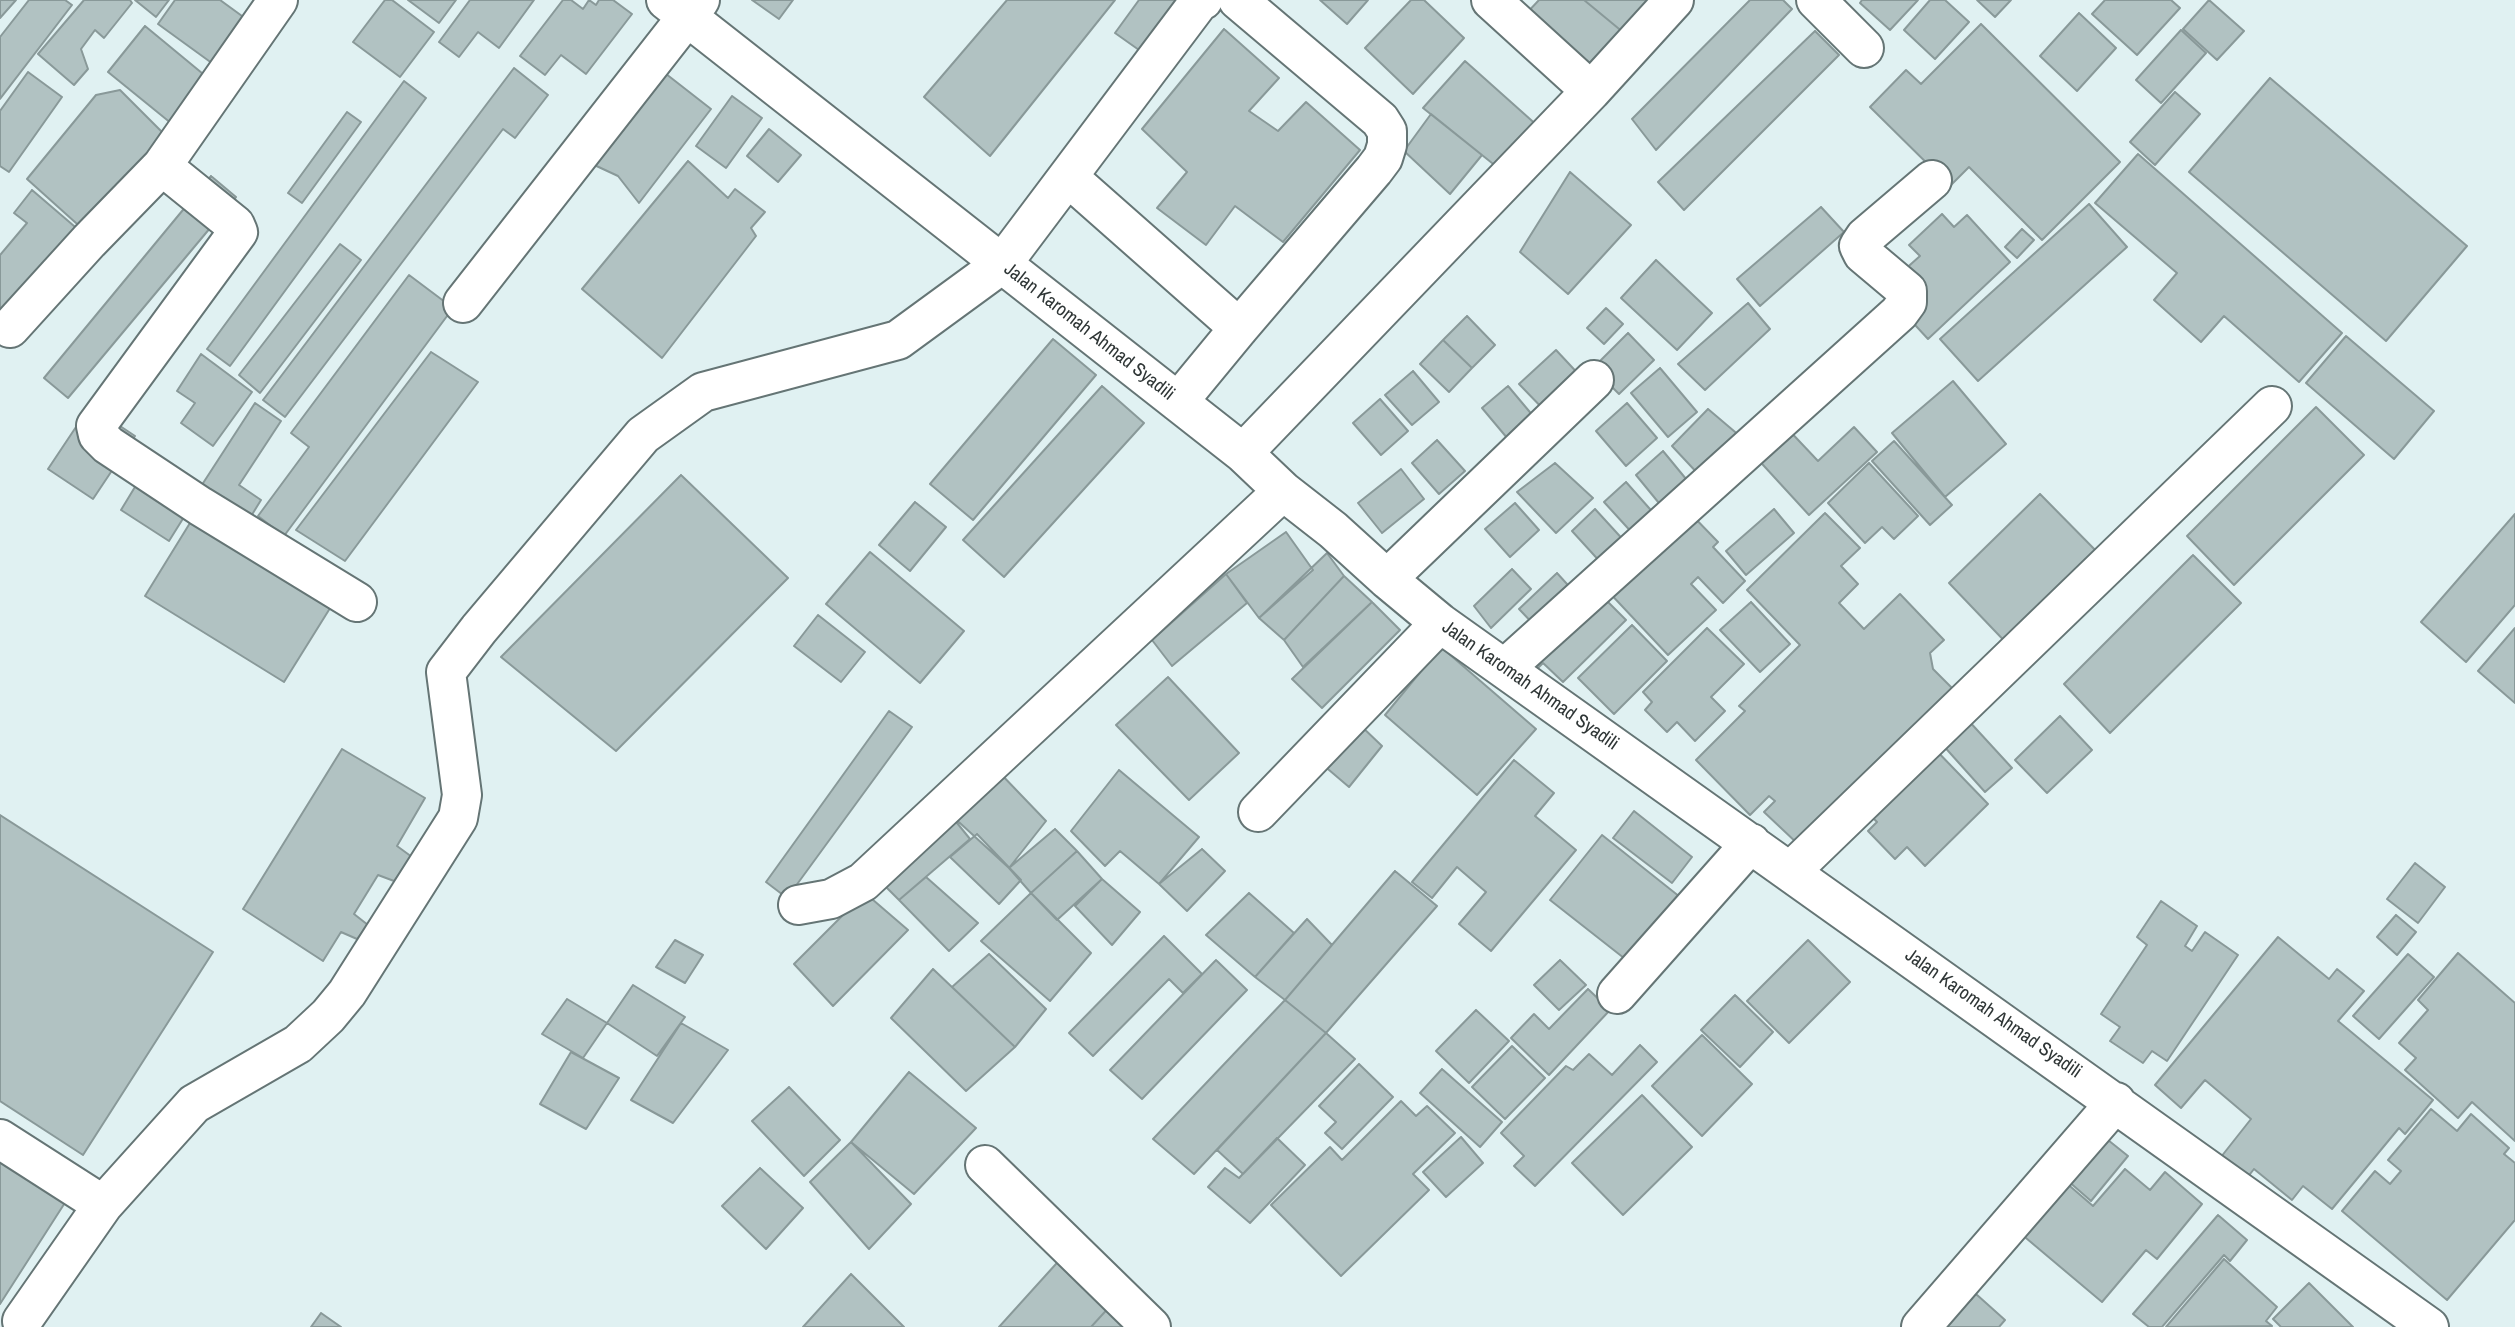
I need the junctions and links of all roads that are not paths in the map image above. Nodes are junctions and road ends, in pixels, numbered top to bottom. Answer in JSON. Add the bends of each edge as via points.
{"nodes":[{"id":1,"x":278,"y":0,"type":"edge"},
{"id":2,"x":1203,"y":0,"type":"edge"},
{"id":3,"x":1238,"y":0,"type":"edge"},
{"id":4,"x":1491,"y":0,"type":"edge"},
{"id":5,"x":1674,"y":0,"type":"edge"},
{"id":6,"x":1816,"y":0,"type":"edge"},
{"id":7,"x":685,"y":5,"type":"edge"},
{"id":8,"x":1864,"y":48,"type":"dead end"},
{"id":9,"x":1591,"y":91,"type":"junction"},
{"id":10,"x":162,"y":166,"type":"junction"},
{"id":11,"x":1068,"y":177,"type":"junction"},
{"id":12,"x":1933,"y":180,"type":"dead end"},
{"id":13,"x":1002,"y":264,"type":"junction"},
{"id":14,"x":463,"y":303,"type":"dead end"},
{"id":15,"x":10,"y":328,"type":"dead end"},
{"id":16,"x":1238,"y":328,"type":"junction"},
{"id":17,"x":1594,"y":380,"type":"dead end"},
{"id":18,"x":1178,"y":402,"type":"junction"},
{"id":19,"x":2272,"y":406,"type":"dead end"},
{"id":20,"x":1243,"y":453,"type":"junction"},
{"id":21,"x":1283,"y":491,"type":"junction"},
{"id":22,"x":1387,"y":579,"type":"junction"},
{"id":23,"x":357,"y":602,"type":"dead end"},
{"id":24,"x":1440,"y":623,"type":"junction"},
{"id":25,"x":1505,"y":668,"type":"junction"},
{"id":26,"x":1258,"y":812,"type":"dead end"},
{"id":27,"x":1751,"y":843,"type":"junction"},
{"id":28,"x":1791,"y":871,"type":"junction"},
{"id":29,"x":798,"y":905,"type":"dead end"},
{"id":30,"x":1617,"y":994,"type":"dead end"},
{"id":31,"x":2116,"y":1101,"type":"junction"},
{"id":32,"x":0,"y":1139,"type":"edge"},
{"id":33,"x":985,"y":1165,"type":"dead end"},
{"id":34,"x":103,"y":1205,"type":"junction"},
{"id":35,"x":22,"y":1321,"type":"dead end"},
{"id":36,"x":1151,"y":1327,"type":"edge"},
{"id":37,"x":1920,"y":1327,"type":"edge"},
{"id":38,"x":2429,"y":1327,"type":"edge"}],
"edges":[{"from":1,"to":10,"type":"street"},
{"from":2,"to":11,"type":"street"},
{"from":3,"to":16,"type":"street","via":[[1380,120],[1387,131],[1383,158],[1374,170]]},
{"from":4,"to":9,"type":"street"},
{"from":5,"to":9,"type":"street"},
{"from":6,"to":8,"type":"street"},
{"from":7,"to":13,"type":"street","name":"Jalan Karomah Ahmad Syadili"},
{"from":7,"to":14,"type":"street"},
{"from":9,"to":20,"type":"street"},
{"from":10,"to":15,"type":"street"},
{"from":10,"to":23,"type":"street","via":[[238,232],[96,426],[98,435],[200,506]]},
{"from":11,"to":13,"type":"street"},
{"from":11,"to":16,"type":"street"},
{"from":12,"to":25,"type":"street","via":[[1859,246],[1907,291],[1907,302],[1899,313]]},
{"from":13,"to":18,"type":"street","name":"Jalan Karomah Ahmad Syadili"},
{"from":13,"to":34,"type":"street","via":[[898,340],[702,392],[643,435],[446,672],[462,795],[458,818],[347,993],[298,1044],[194,1104]]},
{"from":16,"to":18,"type":"street"},
{"from":17,"to":22,"type":"street"},
{"from":18,"to":20,"type":"street","name":"Jalan Karomah Ahmad Syadili"},
{"from":19,"to":28,"type":"street"},
{"from":20,"to":21,"type":"street","name":"Jalan Karomah Ahmad Syadili"},
{"from":21,"to":22,"type":"street","name":"Jalan Karomah Ahmad Syadili"},
{"from":21,"to":29,"type":"street","via":[[863,883],[831,899]]},
{"from":22,"to":24,"type":"street","name":"Jalan Karomah Ahmad Syadili"},
{"from":24,"to":25,"type":"street","name":"Jalan Karomah Ahmad Syadili"},
{"from":24,"to":26,"type":"street"},
{"from":25,"to":27,"type":"street","name":"Jalan Karomah Ahmad Syadili"},
{"from":27,"to":28,"type":"street","name":"Jalan Karomah Ahmad Syadili"},
{"from":27,"to":30,"type":"street"},
{"from":28,"to":31,"type":"street","name":"Jalan Karomah Ahmad Syadili"},
{"from":31,"to":37,"type":"street"},
{"from":31,"to":38,"type":"street","name":"Jalan Karomah Ahmad Syadili"},
{"from":32,"to":34,"type":"street"},
{"from":33,"to":36,"type":"street"},
{"from":34,"to":35,"type":"street"}]}
